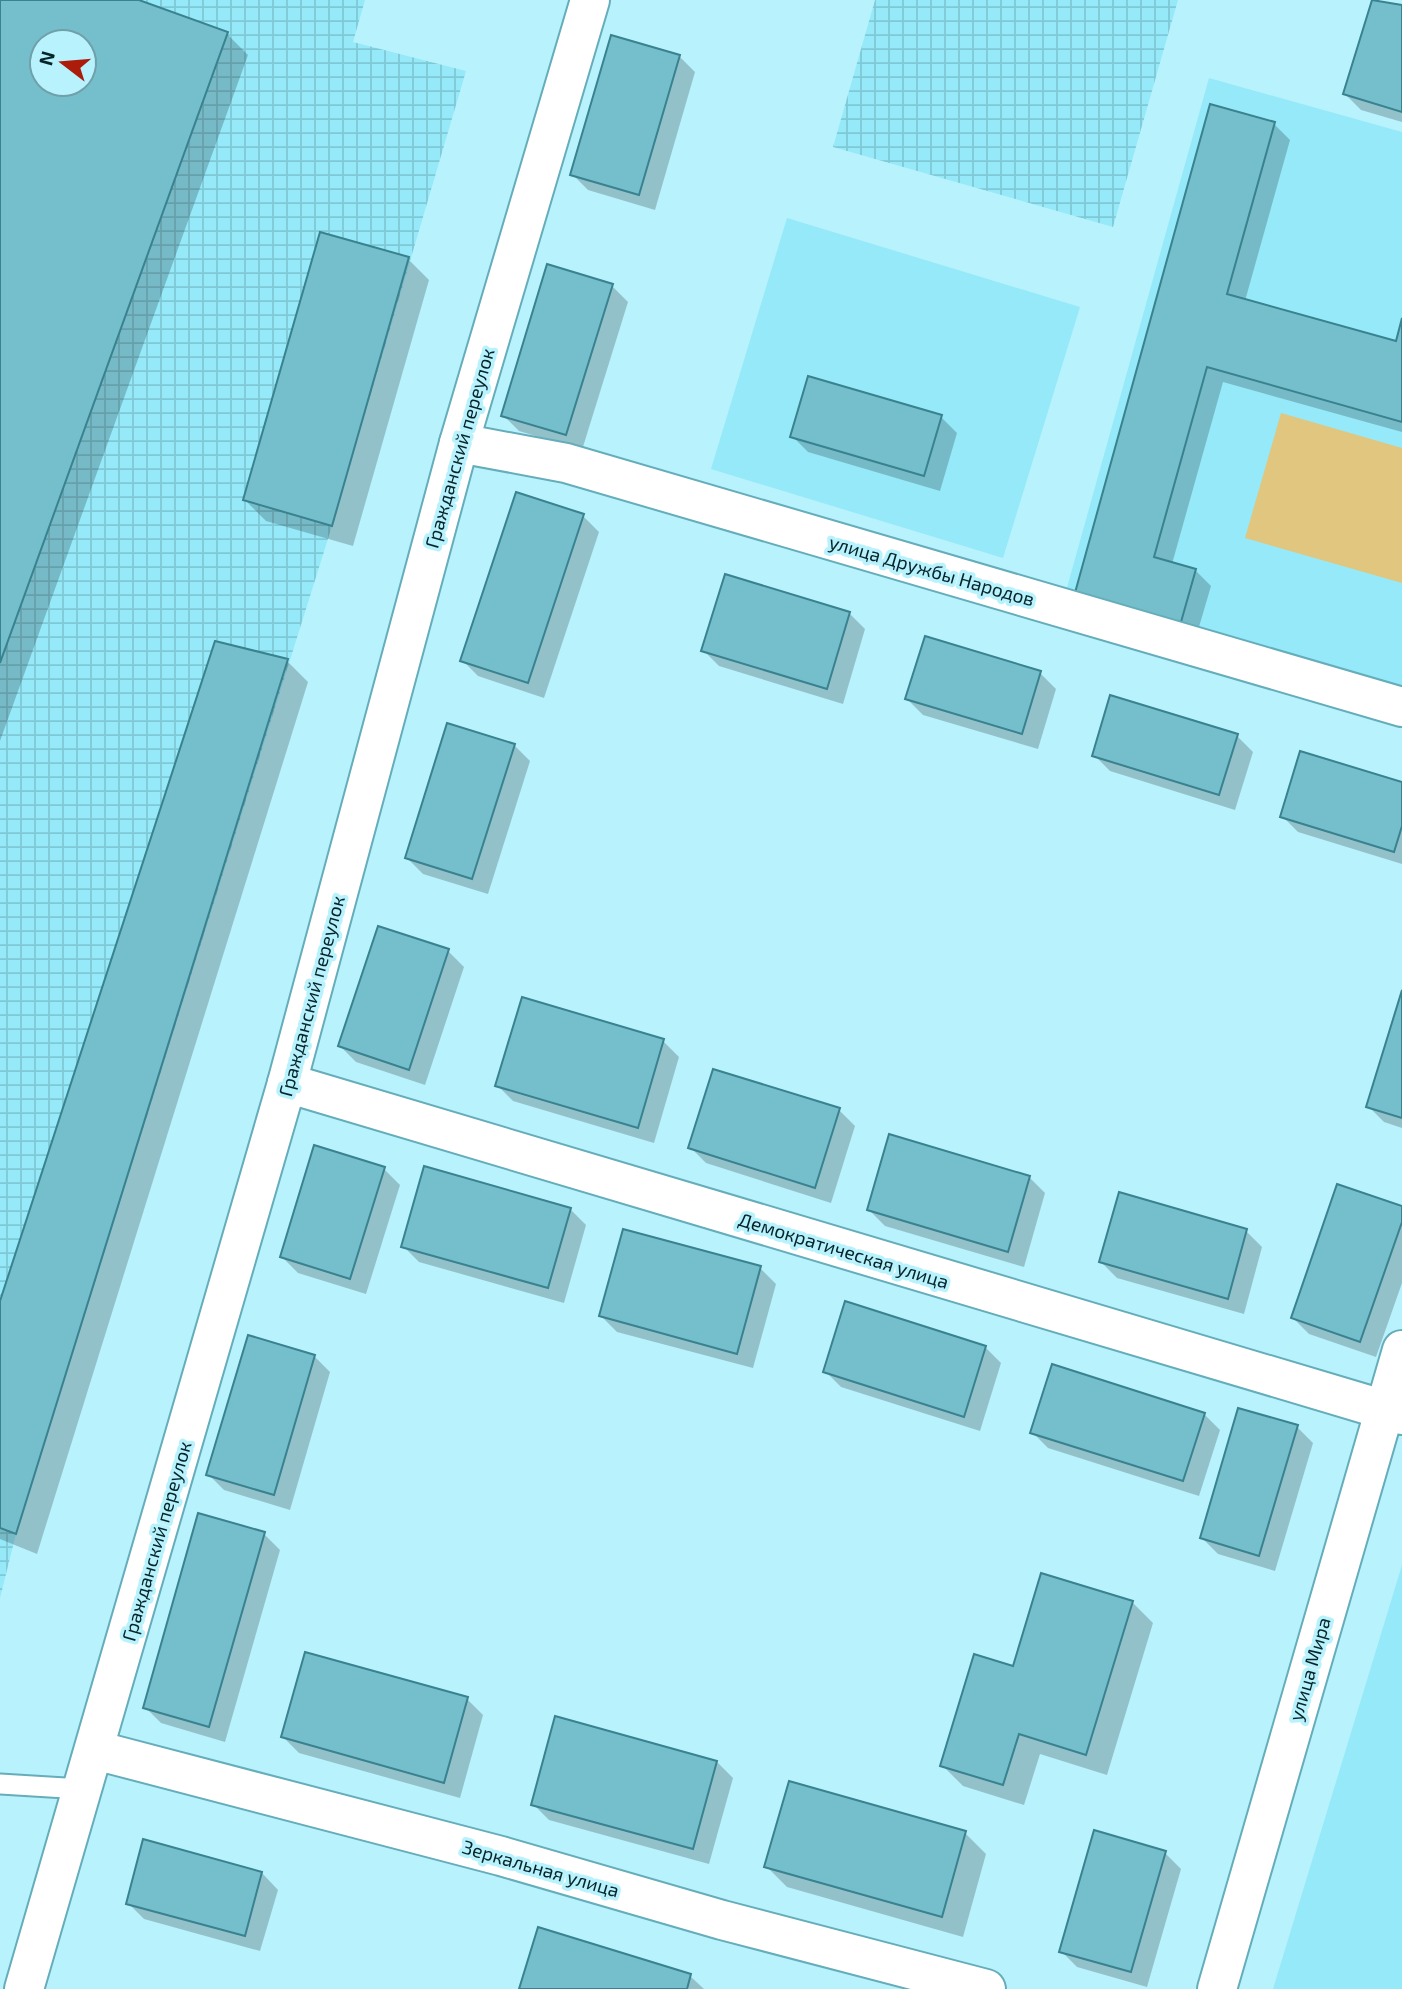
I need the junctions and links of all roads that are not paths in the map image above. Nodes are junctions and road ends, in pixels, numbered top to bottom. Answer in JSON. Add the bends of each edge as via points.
{"nodes":[{"id":1,"x":590,"y":0,"type":"edge"},
{"id":2,"x":460,"y":443,"type":"junction"},
{"id":3,"x":1402,"y":707,"type":"edge"},
{"id":4,"x":287,"y":1083,"type":"junction"},
{"id":5,"x":1402,"y":1350,"type":"edge"},
{"id":6,"x":1393,"y":1413,"type":"edge"},
{"id":7,"x":95,"y":1750,"type":"junction"},
{"id":8,"x":0,"y":1784,"type":"edge"},
{"id":9,"x":82,"y":1789,"type":"junction"},
{"id":10,"x":24,"y":1989,"type":"edge"},
{"id":11,"x":986,"y":1989,"type":"edge"},
{"id":12,"x":1217,"y":1989,"type":"edge"}],
"edges":[{"from":1,"to":2,"type":"street","name":"Гражданский переулок"},
{"from":2,"to":3,"type":"street","name":"улица Дружбы Народов","via":[[566,463]]},
{"from":2,"to":4,"type":"street","name":"Гражданский переулок"},
{"from":4,"to":6,"type":"street","name":"Демократическая улица"},
{"from":4,"to":7,"type":"street","name":"Гражданский переулок"},
{"from":5,"to":6,"type":"street","name":"улица Мира"},
{"from":6,"to":12,"type":"street","name":"улица Мира"},
{"from":7,"to":9,"type":"street","name":"Гражданский переулок"},
{"from":7,"to":11,"type":"street","name":"Зеркальная улица"},
{"from":8,"to":9,"type":"lane"},
{"from":9,"to":10,"type":"street","name":"Гражданский переулок"}]}
